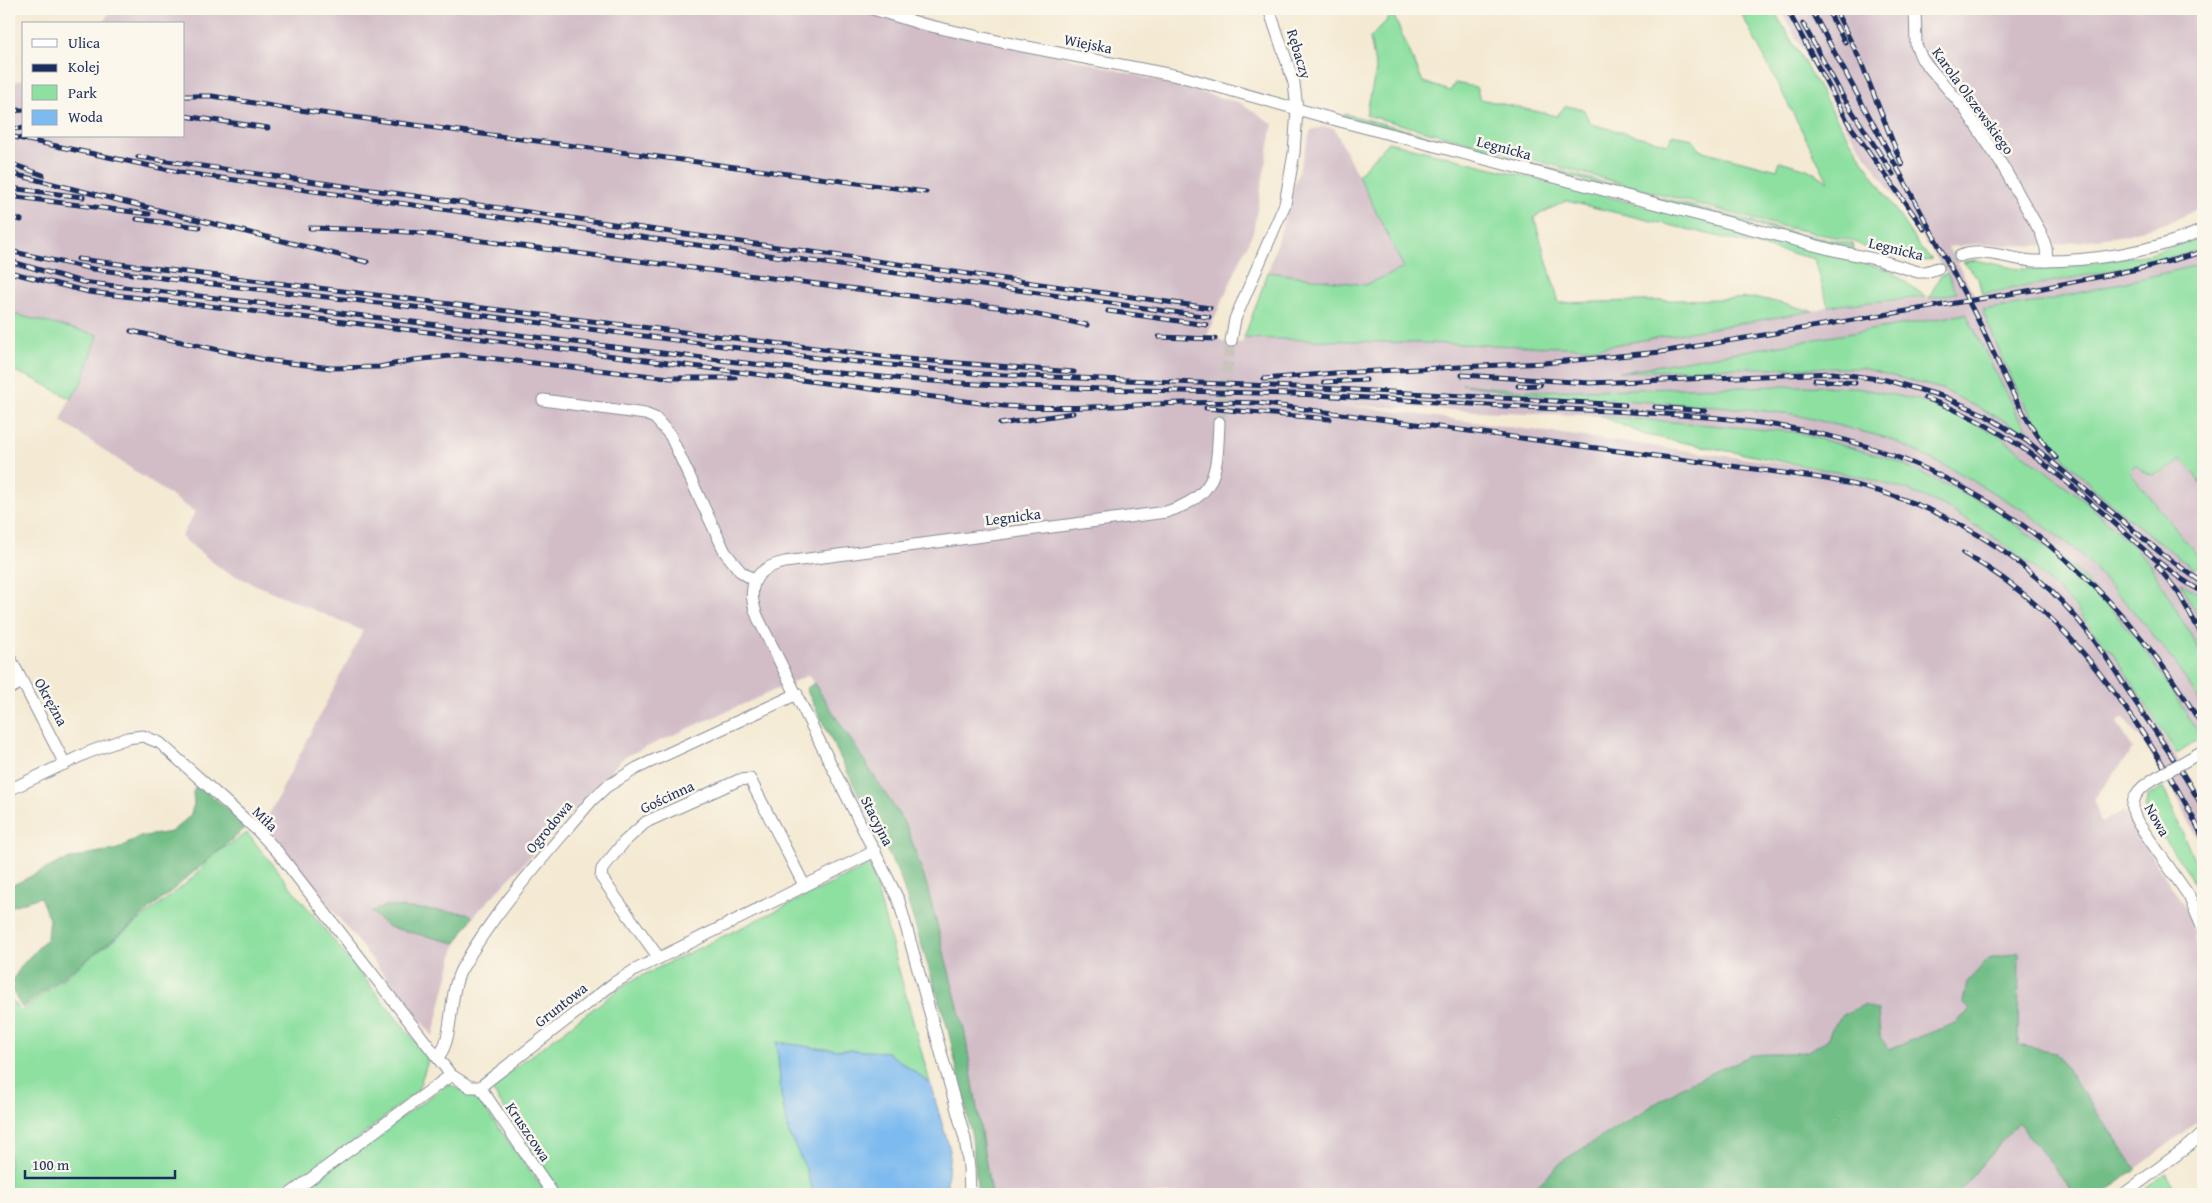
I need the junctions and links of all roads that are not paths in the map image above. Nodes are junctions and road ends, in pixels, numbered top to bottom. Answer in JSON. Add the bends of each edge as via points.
{"nodes":[{"id":1,"x":873,"y":9,"type":"edge"},
{"id":2,"x":1269,"y":9,"type":"edge"},
{"id":3,"x":1915,"y":9,"type":"edge"},
{"id":4,"x":1297,"y":109,"type":"junction"},
{"id":5,"x":2203,"y":230,"type":"edge"},
{"id":6,"x":1960,"y":256,"type":"tunnel mouth"},
{"id":7,"x":2047,"y":261,"type":"junction"},
{"id":8,"x":1938,"y":268,"type":"tunnel mouth"},
{"id":9,"x":1231,"y":341,"type":"tunnel mouth"},
{"id":10,"x":543,"y":400,"type":"dead end"},
{"id":11,"x":1219,"y":422,"type":"tunnel mouth"},
{"id":12,"x":755,"y":581,"type":"junction"},
{"id":13,"x":9,"y":656,"type":"edge"},
{"id":14,"x":22,"y":682,"type":"junction"},
{"id":15,"x":9,"y":689,"type":"edge"},
{"id":16,"x":797,"y":694,"type":"junction"},
{"id":17,"x":2203,"y":752,"type":"edge"},
{"id":18,"x":65,"y":764,"type":"junction"},
{"id":19,"x":9,"y":790,"type":"edge"},
{"id":20,"x":875,"y":851,"type":"junction"},
{"id":21,"x":804,"y":885,"type":"junction"},
{"id":22,"x":2203,"y":929,"type":"edge"},
{"id":23,"x":659,"y":958,"type":"junction"},
{"id":24,"x":438,"y":1057,"type":"junction"},
{"id":25,"x":452,"y":1075,"type":"junction"},
{"id":26,"x":480,"y":1087,"type":"junction"},
{"id":27,"x":2203,"y":1132,"type":"edge"},
{"id":28,"x":969,"y":1193,"type":"edge"},
{"id":29,"x":290,"y":1194,"type":"edge"},
{"id":30,"x":552,"y":1194,"type":"edge"},
{"id":31,"x":2124,"y":1194,"type":"edge"}],
"edges":[{"from":1,"to":4,"type":"street","name":"Wiejska","via":[[1002,42],[1182,76]]},
{"from":2,"to":4,"type":"street","name":"Rębaczy","via":[[1292,77]]},
{"from":3,"to":7,"type":"street","name":"Karola Olszewskiego","via":[[1916,45],[1922,59],[1965,109],[2002,165],[2041,233]]},
{"from":4,"to":8,"type":"street","name":"Legnicka","via":[[1918,272]]},
{"from":4,"to":9,"type":"street","via":[[1291,177],[1285,204],[1235,319]]},
{"from":5,"to":7,"type":"street","via":[[2177,241],[2147,248]]},
{"from":6,"to":7,"type":"street","via":[[1974,252],[2010,259]]},
{"from":10,"to":12,"type":"street","via":[[655,418],[670,435],[731,561]]},
{"from":11,"to":12,"type":"street","name":"Legnicka","via":[[1213,479],[1200,498],[1186,506],[1166,512],[784,562],[765,568]]},
{"from":12,"to":16,"type":"street","name":"Stacyjna","via":[[751,595],[754,608]]},
{"from":13,"to":14,"type":"street","name":"Okrężna"},
{"from":14,"to":15,"type":"street"},
{"from":14,"to":18,"type":"street","name":"Okrężna"},
{"from":16,"to":20,"type":"street","name":"Stacyjna"},
{"from":16,"to":24,"type":"street","name":"Ogrodowa","via":[[636,768],[591,801],[497,916],[461,971],[453,994],[446,1044]]},
{"from":17,"to":22,"type":"street","name":"Nowa","bridge":true,"via":[[2142,786],[2133,801],[2133,813],[2189,896]]},
{"from":18,"to":19,"type":"street","name":"Miła"},
{"from":18,"to":24,"type":"street","name":"Miła","via":[[127,738],[144,736],[160,743],[277,851]]},
{"from":20,"to":21,"type":"street","name":"Gruntowa"},
{"from":20,"to":28,"type":"street","name":"Stacyjna","via":[[899,901],[921,977],[965,1140],[970,1167]]},
{"from":21,"to":23,"type":"street","name":"Gruntowa"},
{"from":21,"to":23,"type":"street","name":"Gościnna","via":[[750,779],[739,780],[646,822],[624,842],[602,869],[601,877]]},
{"from":23,"to":26,"type":"street","name":"Gruntowa","via":[[614,983]]},
{"from":24,"to":25,"type":"street"},
{"from":25,"to":26,"type":"street","via":[[470,1087]]},
{"from":25,"to":29,"type":"street"},
{"from":26,"to":30,"type":"street","name":"Kruszcowa"},
{"from":27,"to":31,"type":"street"}]}
